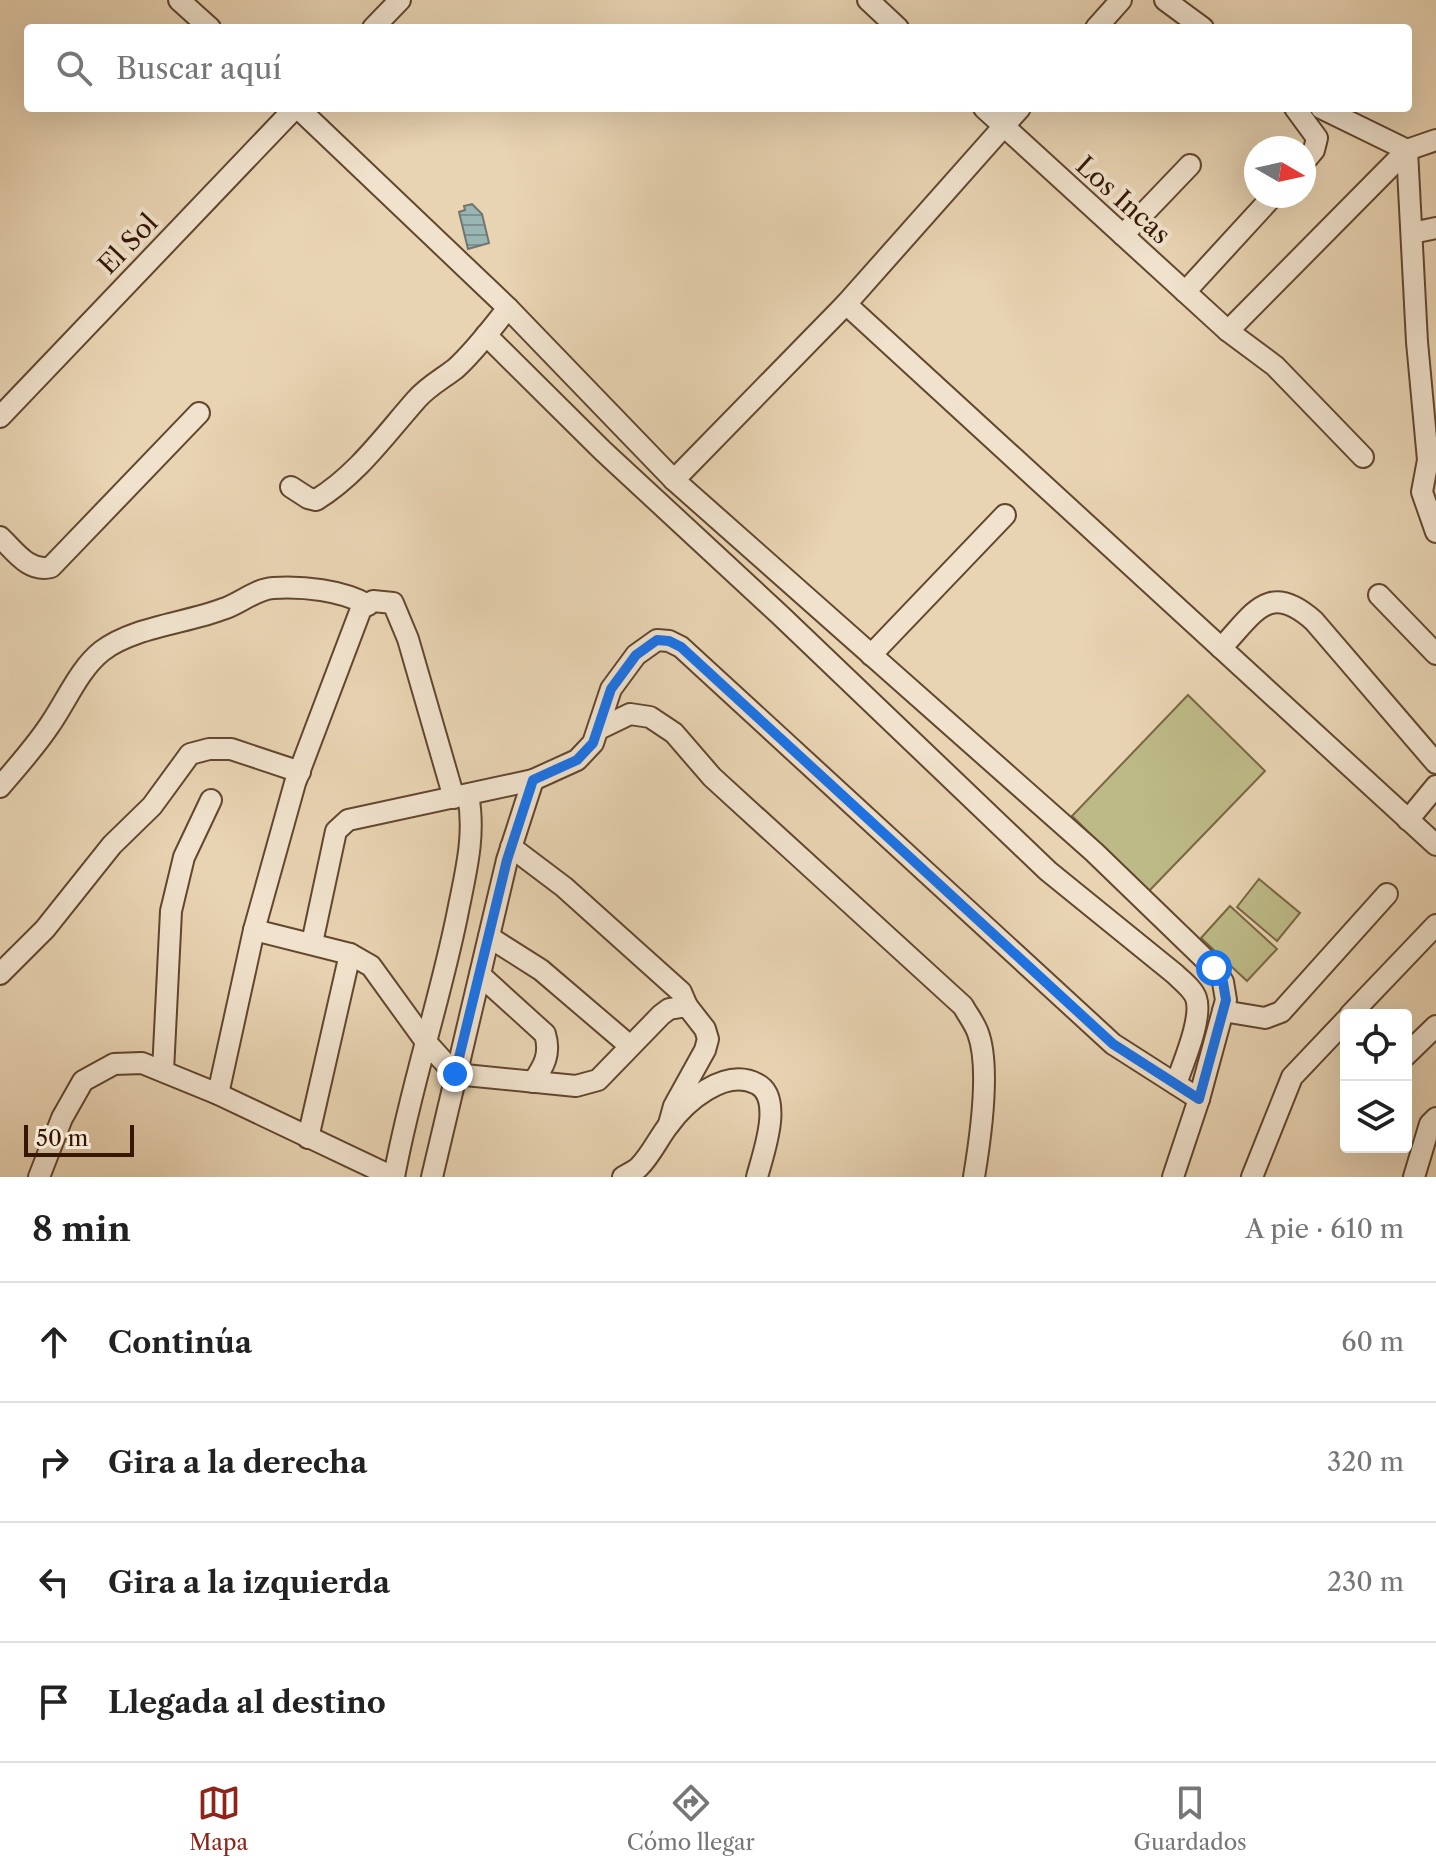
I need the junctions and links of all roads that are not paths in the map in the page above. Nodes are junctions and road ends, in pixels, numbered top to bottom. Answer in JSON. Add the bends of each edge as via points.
{"nodes":[{"id":1,"x":179,"y":0,"type":"edge"},
{"id":2,"x":400,"y":0,"type":"edge"},
{"id":3,"x":868,"y":0,"type":"edge"},
{"id":4,"x":1121,"y":0,"type":"edge"},
{"id":5,"x":1165,"y":0,"type":"edge"},
{"id":6,"x":206,"y":24,"type":"edge"},
{"id":7,"x":377,"y":24,"type":"edge"},
{"id":8,"x":894,"y":24,"type":"edge"},
{"id":9,"x":1100,"y":24,"type":"edge"},
{"id":10,"x":1198,"y":24,"type":"edge"},
{"id":11,"x":292,"y":112,"type":"edge"},
{"id":12,"x":300,"y":112,"type":"edge"},
{"id":13,"x":988,"y":112,"type":"edge"},
{"id":14,"x":1016,"y":112,"type":"edge"},
{"id":15,"x":1298,"y":112,"type":"edge"},
{"id":16,"x":1329,"y":112,"type":"edge"},
{"id":17,"x":1003,"y":126,"type":"junction"},
{"id":18,"x":1316,"y":136,"type":"edge"},
{"id":19,"x":1436,"y":140,"type":"edge"},
{"id":20,"x":1407,"y":150,"type":"junction"},
{"id":21,"x":1190,"y":165,"type":"dead end"},
{"id":22,"x":1262,"y":208,"type":"edge"},
{"id":23,"x":1436,"y":228,"type":"edge"},
{"id":24,"x":1412,"y":233,"type":"junction"},
{"id":25,"x":1123,"y":235,"type":"junction"},
{"id":26,"x":1185,"y":292,"type":"junction"},
{"id":27,"x":846,"y":304,"type":"junction"},
{"id":28,"x":508,"y":308,"type":"junction"},
{"id":29,"x":1228,"y":331,"type":"junction"},
{"id":30,"x":486,"y":335,"type":"junction"},
{"id":31,"x":199,"y":413,"type":"dead end"},
{"id":32,"x":0,"y":417,"type":"edge"},
{"id":33,"x":1363,"y":457,"type":"dead end"},
{"id":34,"x":674,"y":480,"type":"junction"},
{"id":35,"x":291,"y":487,"type":"dead end"},
{"id":36,"x":1005,"y":515,"type":"dead end"},
{"id":37,"x":1436,"y":532,"type":"edge"},
{"id":38,"x":0,"y":537,"type":"edge"},
{"id":39,"x":1379,"y":595,"type":"dead end"},
{"id":40,"x":368,"y":605,"type":"junction"},
{"id":41,"x":1221,"y":648,"type":"junction"},
{"id":42,"x":1436,"y":654,"type":"edge"},
{"id":43,"x":871,"y":655,"type":"junction"},
{"id":44,"x":599,"y":729,"type":"junction"},
{"id":45,"x":1436,"y":762,"type":"edge"},
{"id":46,"x":300,"y":772,"type":"junction"},
{"id":47,"x":533,"y":780,"type":"junction"},
{"id":48,"x":1436,"y":786,"type":"edge"},
{"id":49,"x":0,"y":787,"type":"edge"},
{"id":50,"x":461,"y":796,"type":"junction"},
{"id":51,"x":211,"y":800,"type":"dead end"},
{"id":52,"x":1408,"y":820,"type":"junction"},
{"id":53,"x":1436,"y":845,"type":"edge"},
{"id":54,"x":511,"y":847,"type":"junction"},
{"id":55,"x":1387,"y":894,"type":"dead end"},
{"id":56,"x":1436,"y":925,"type":"edge"},
{"id":57,"x":254,"y":930,"type":"junction"},
{"id":58,"x":489,"y":937,"type":"junction"},
{"id":59,"x":312,"y":943,"type":"junction"},
{"id":60,"x":350,"y":954,"type":"junction"},
{"id":61,"x":0,"y":974,"type":"edge"},
{"id":62,"x":480,"y":975,"type":"junction"},
{"id":63,"x":687,"y":1006,"type":"junction"},
{"id":64,"x":1356,"y":1009,"type":"edge"},
{"id":65,"x":1223,"y":1011,"type":"junction"},
{"id":66,"x":1340,"y":1026,"type":"edge"},
{"id":67,"x":1436,"y":1026,"type":"edge"},
{"id":68,"x":426,"y":1042,"type":"junction"},
{"id":69,"x":630,"y":1046,"type":"junction"},
{"id":70,"x":1412,"y":1049,"type":"edge"},
{"id":71,"x":163,"y":1071,"type":"junction"},
{"id":72,"x":455,"y":1074,"type":"junction"},
{"id":73,"x":533,"y":1082,"type":"junction"},
{"id":74,"x":1176,"y":1084,"type":"junction"},
{"id":75,"x":218,"y":1094,"type":"junction"},
{"id":76,"x":1199,"y":1099,"type":"junction"},
{"id":77,"x":1436,"y":1118,"type":"edge"},
{"id":78,"x":669,"y":1124,"type":"junction"},
{"id":79,"x":308,"y":1138,"type":"junction"},
{"id":80,"x":39,"y":1177,"type":"edge"},
{"id":81,"x":394,"y":1177,"type":"edge"},
{"id":82,"x":432,"y":1177,"type":"edge"},
{"id":83,"x":623,"y":1177,"type":"edge"},
{"id":84,"x":757,"y":1177,"type":"edge"},
{"id":85,"x":974,"y":1177,"type":"edge"},
{"id":86,"x":1173,"y":1177,"type":"edge"},
{"id":87,"x":1252,"y":1177,"type":"edge"},
{"id":88,"x":1414,"y":1177,"type":"edge"}],
"edges":[{"from":1,"to":6,"type":"street"},
{"from":2,"to":7,"type":"street"},
{"from":3,"to":8,"type":"street"},
{"from":4,"to":9,"type":"street"},
{"from":5,"to":10,"type":"street"},
{"from":11,"to":32,"type":"street","name":"El Sol"},
{"from":12,"to":28,"type":"street"},
{"from":13,"to":17,"type":"street","name":"Los Incas"},
{"from":14,"to":17,"type":"street"},
{"from":15,"to":18,"type":"street"},
{"from":16,"to":20,"type":"street"},
{"from":17,"to":25,"type":"street","name":"Los Incas"},
{"from":17,"to":27,"type":"street"},
{"from":19,"to":20,"type":"street"},
{"from":20,"to":24,"type":"street"},
{"from":20,"to":29,"type":"street"},
{"from":21,"to":25,"type":"street"},
{"from":22,"to":26,"type":"street"},
{"from":23,"to":24,"type":"street"},
{"from":24,"to":37,"type":"street","via":[[1428,460],[1422,492]]},
{"from":25,"to":26,"type":"street","name":"Los Incas"},
{"from":26,"to":29,"type":"street","name":"Los Incas"},
{"from":27,"to":34,"type":"street"},
{"from":27,"to":41,"type":"street"},
{"from":28,"to":30,"type":"street"},
{"from":28,"to":34,"type":"street"},
{"from":29,"to":33,"type":"street","name":"Los Incas","via":[[1275,366]]},
{"from":30,"to":35,"type":"street","via":[[330,492],[316,500]]},
{"from":30,"to":74,"type":"street","via":[[1048,871],[1193,992],[1198,1014]]},
{"from":31,"to":38,"type":"street","via":[[51,567],[33,568]]},
{"from":34,"to":43,"type":"street"},
{"from":36,"to":43,"type":"street"},
{"from":39,"to":42,"type":"street"},
{"from":40,"to":46,"type":"street","via":[[361,609]]},
{"from":40,"to":49,"type":"street","via":[[338,594],[269,588],[222,610],[116,643],[82,675]]},
{"from":40,"to":50,"type":"street","via":[[393,603]]},
{"from":41,"to":45,"type":"street","via":[[1272,601],[1299,607]]},
{"from":41,"to":52,"type":"street"},
{"from":43,"to":65,"type":"street","via":[[1094,852],[1214,968],[1223,982]]},
{"from":44,"to":47,"type":"street","via":[[577,760]]},
{"from":44,"to":74,"type":"street","via":[[611,689],[636,655],[657,640],[681,647],[1113,1044]]},
{"from":44,"to":85,"type":"street","via":[[630,714],[650,717],[674,733],[712,777],[963,1006],[979,1034],[983,1072]]},
{"from":46,"to":57,"type":"street"},
{"from":46,"to":61,"type":"street","via":[[231,749],[190,754],[152,806]]},
{"from":47,"to":50,"type":"street"},
{"from":47,"to":54,"type":"street"},
{"from":48,"to":52,"type":"street"},
{"from":50,"to":59,"type":"street","via":[[348,820],[336,831]]},
{"from":50,"to":68,"type":"street","via":[[471,843]]},
{"from":51,"to":71,"type":"street","via":[[184,857],[171,911]]},
{"from":52,"to":53,"type":"street"},
{"from":54,"to":58,"type":"street"},
{"from":54,"to":63,"type":"street","via":[[681,992]]},
{"from":55,"to":65,"type":"street","via":[[1281,1012],[1265,1018]]},
{"from":56,"to":64,"type":"street"},
{"from":57,"to":59,"type":"street"},
{"from":57,"to":75,"type":"street"},
{"from":58,"to":62,"type":"street"},
{"from":58,"to":69,"type":"street","via":[[541,970]]},
{"from":59,"to":60,"type":"street"},
{"from":60,"to":68,"type":"street","via":[[371,966]]},
{"from":60,"to":79,"type":"street"},
{"from":62,"to":72,"type":"street"},
{"from":62,"to":73,"type":"street","via":[[545,1034],[545,1065]]},
{"from":63,"to":69,"type":"street","via":[[669,1009]]},
{"from":63,"to":78,"type":"street","via":[[708,1039]]},
{"from":65,"to":76,"type":"street"},
{"from":66,"to":87,"type":"street","via":[[1292,1077]]},
{"from":67,"to":70,"type":"street"},
{"from":68,"to":72,"type":"street"},
{"from":68,"to":81,"type":"street"},
{"from":69,"to":73,"type":"street","via":[[598,1080],[576,1086]]},
{"from":71,"to":75,"type":"street"},
{"from":71,"to":80,"type":"street","via":[[142,1063],[114,1064],[83,1081]]},
{"from":72,"to":73,"type":"street"},
{"from":72,"to":82,"type":"street"},
{"from":74,"to":76,"type":"street"},
{"from":75,"to":79,"type":"street"},
{"from":76,"to":86,"type":"street"},
{"from":77,"to":88,"type":"street"},
{"from":78,"to":83,"type":"street","via":[[638,1167]]},
{"from":78,"to":84,"type":"street","via":[[693,1099],[718,1085],[740,1078],[759,1085],[768,1096],[771,1127]]},
{"from":79,"to":81,"type":"street"}]}
